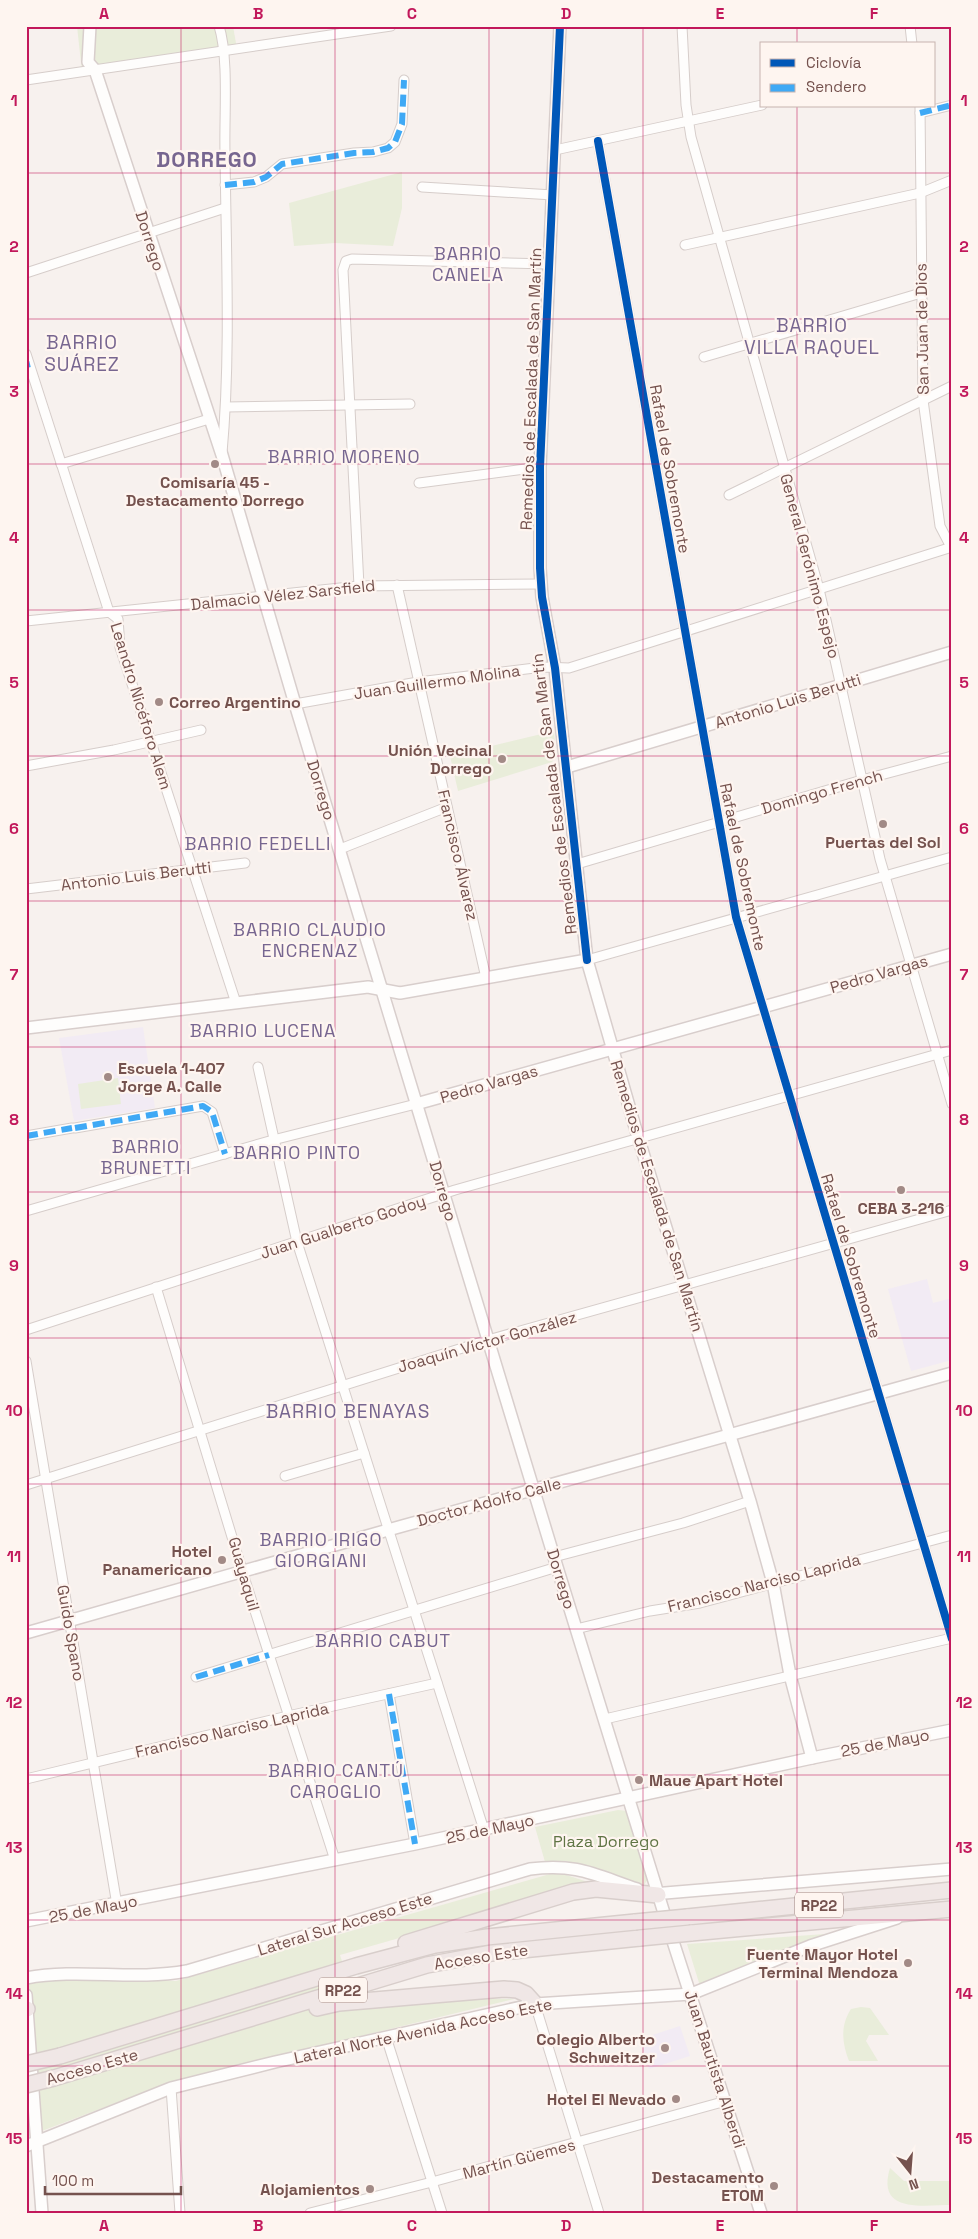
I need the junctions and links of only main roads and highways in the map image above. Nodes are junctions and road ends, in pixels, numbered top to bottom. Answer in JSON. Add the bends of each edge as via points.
{"nodes":[{"id":1,"x":952,"y":1888,"type":"edge"},
{"id":2,"x":658,"y":1895,"type":"road end"},
{"id":3,"x":952,"y":1909,"type":"edge"},
{"id":4,"x":312,"y":1980,"type":"junction"},
{"id":5,"x":535,"y":2004,"type":"road end"},
{"id":6,"x":153,"y":2050,"type":"junction"},
{"id":7,"x":28,"y":2074,"type":"edge"}],
"edges":[{"from":1,"to":4,"type":"highway","name":"Acceso Este","number":"RP22","bridge":true,"via":[[454,1942],[401,1953]]},
{"from":2,"to":4,"type":"highway","via":[[596,1889],[573,1892],[402,1944]]},
{"from":3,"to":6,"type":"highway","name":"Acceso Este","number":"RP22","bridge":true,"via":[[492,1953],[427,1965]]},
{"from":4,"to":7,"type":"highway","name":"Acceso Este","number":"RP22","bridge":true,"via":[[60,2056]]},
{"from":5,"to":6,"type":"highway","via":[[526,1994],[504,1989],[339,2003]]},
{"from":6,"to":7,"type":"highway","name":"Acceso Este","number":"RP22","bridge":true,"via":[[54,2078]]}]}
